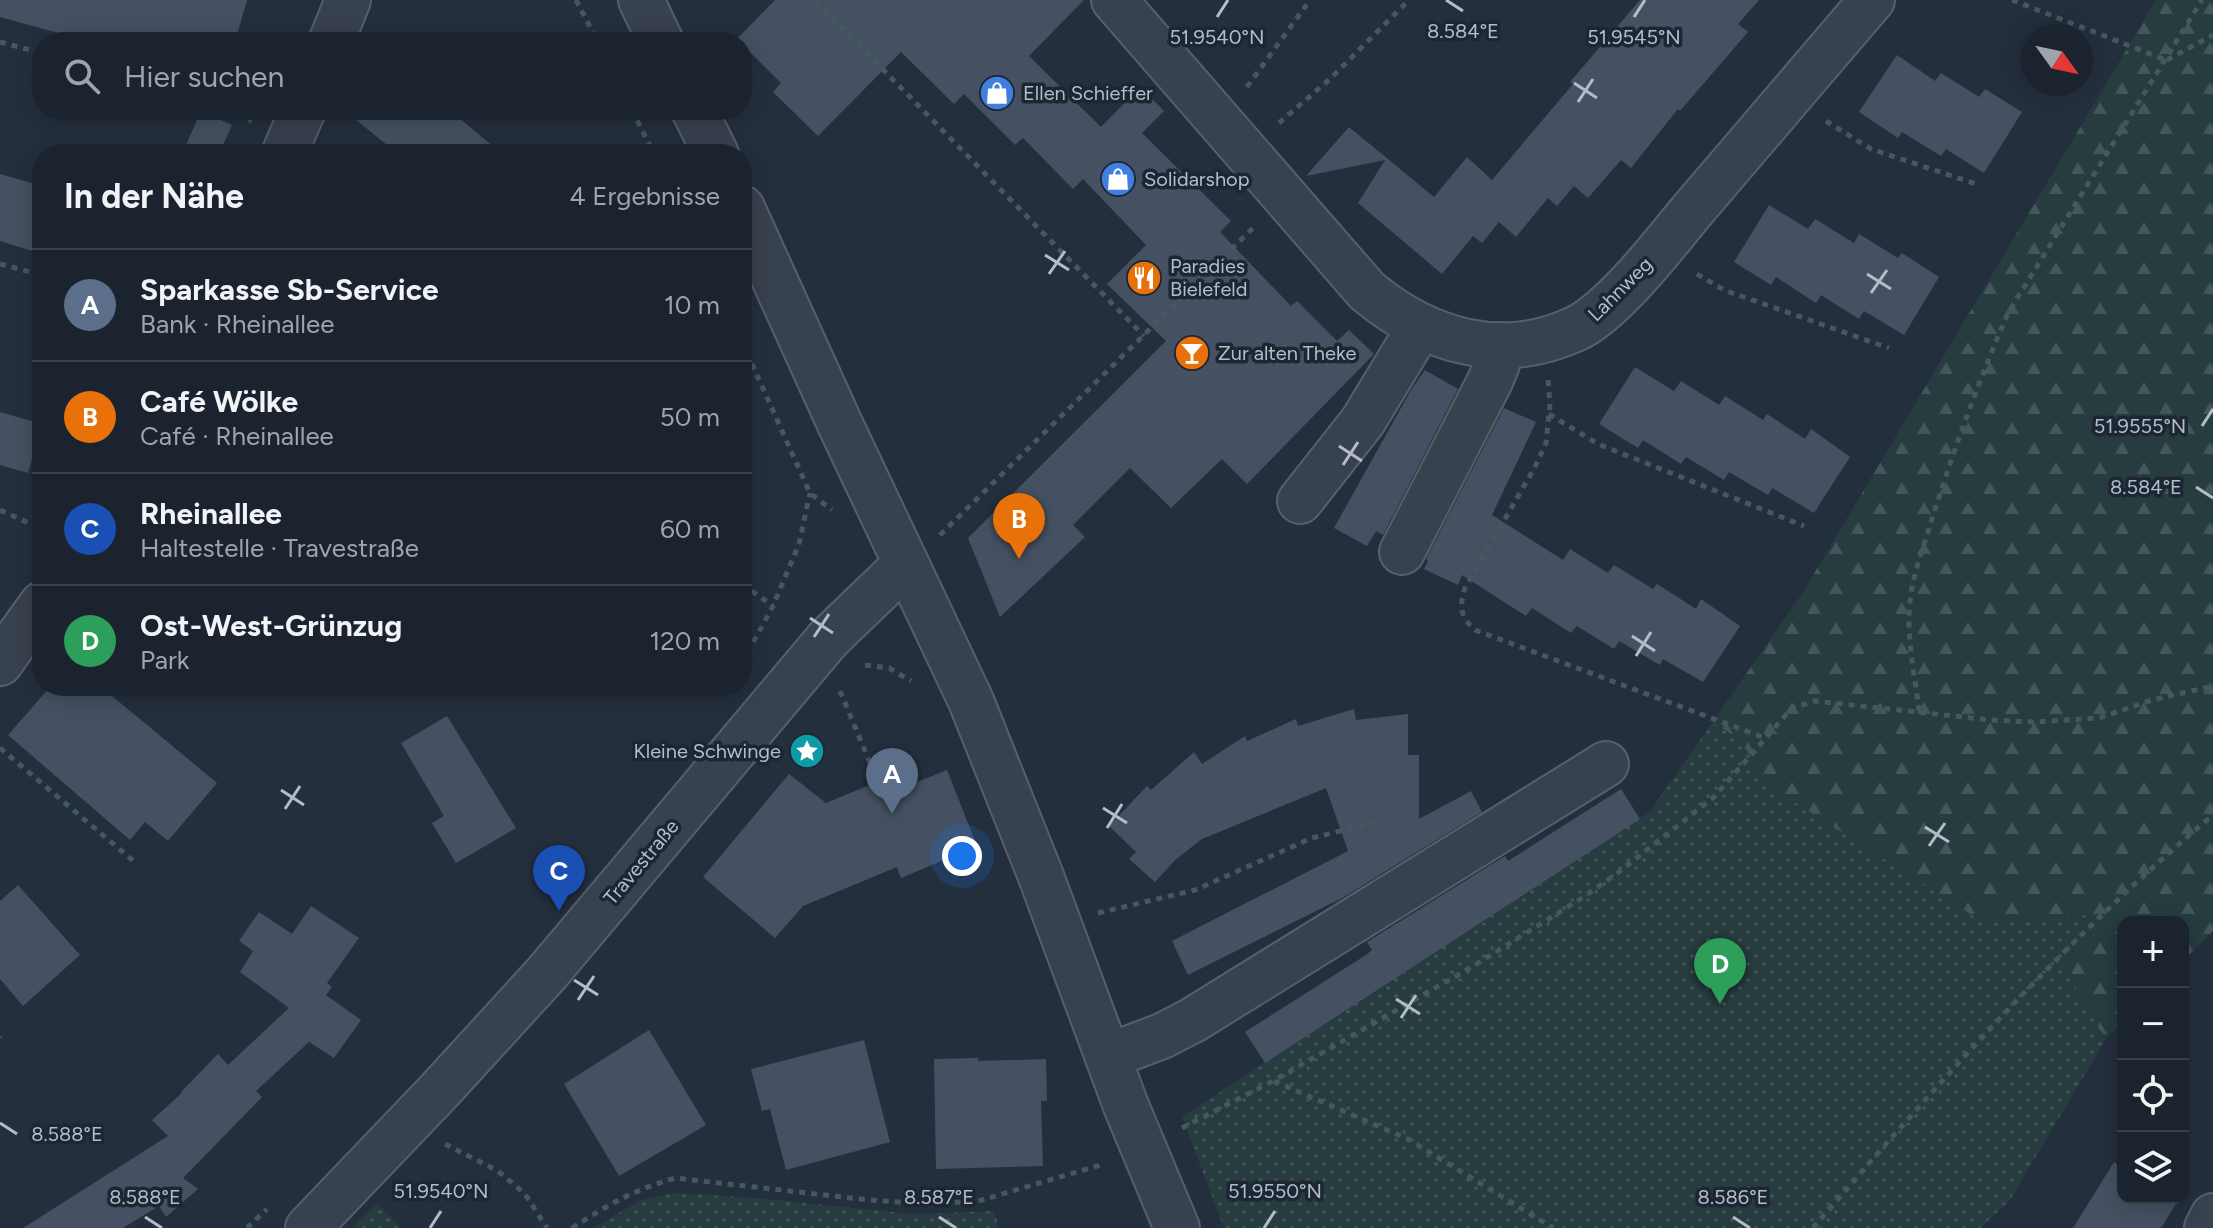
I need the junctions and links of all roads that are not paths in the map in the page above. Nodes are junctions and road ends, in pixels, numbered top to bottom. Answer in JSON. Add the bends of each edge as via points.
{"nodes":[{"id":1,"x":348,"y":0,"type":"edge"},
{"id":2,"x":641,"y":0,"type":"edge"},
{"id":3,"x":1114,"y":0,"type":"edge"},
{"id":4,"x":1872,"y":0,"type":"edge"},
{"id":5,"x":335,"y":32,"type":"edge"},
{"id":6,"x":656,"y":32,"type":"edge"},
{"id":7,"x":299,"y":120,"type":"edge"},
{"id":8,"x":699,"y":120,"type":"edge"},
{"id":9,"x":288,"y":144,"type":"edge"},
{"id":10,"x":711,"y":144,"type":"edge"},
{"id":11,"x":752,"y":227,"type":"edge"},
{"id":12,"x":1420,"y":327,"type":"junction"},
{"id":13,"x":1500,"y":345,"type":"junction"},
{"id":14,"x":1300,"y":501,"type":"dead end"},
{"id":15,"x":1402,"y":552,"type":"dead end"},
{"id":16,"x":919,"y":553,"type":"junction"},
{"id":17,"x":32,"y":618,"type":"edge"},
{"id":18,"x":0,"y":663,"type":"edge"},
{"id":19,"x":1606,"y":764,"type":"dead end"},
{"id":20,"x":1109,"y":1056,"type":"junction"},
{"id":21,"x":2213,"y":1216,"type":"edge"},
{"id":22,"x":308,"y":1228,"type":"edge"},
{"id":23,"x":1177,"y":1228,"type":"edge"},
{"id":24,"x":2207,"y":1228,"type":"edge"}],
"edges":[{"from":1,"to":5,"type":"street"},
{"from":2,"to":6,"type":"street"},
{"from":3,"to":12,"type":"street","name":"Lahnweg","via":[[1367,291]]},
{"from":4,"to":13,"type":"street","name":"Lahnweg","via":[[1608,306],[1579,328],[1544,342]]},
{"from":7,"to":9,"type":"street"},
{"from":8,"to":10,"type":"street"},
{"from":11,"to":16,"type":"street"},
{"from":12,"to":13,"type":"street","name":"Lahnweg","via":[[1454,340]]},
{"from":12,"to":14,"type":"street","via":[[1363,421]]},
{"from":13,"to":15,"type":"street","via":[[1490,381]]},
{"from":16,"to":20,"type":"street"},
{"from":16,"to":22,"type":"street","name":"Travestraße","via":[[828,639],[547,973]]},
{"from":17,"to":18,"type":"street"},
{"from":19,"to":20,"type":"street","via":[[1193,1020]]},
{"from":20,"to":23,"type":"street"},
{"from":21,"to":24,"type":"street"}]}
